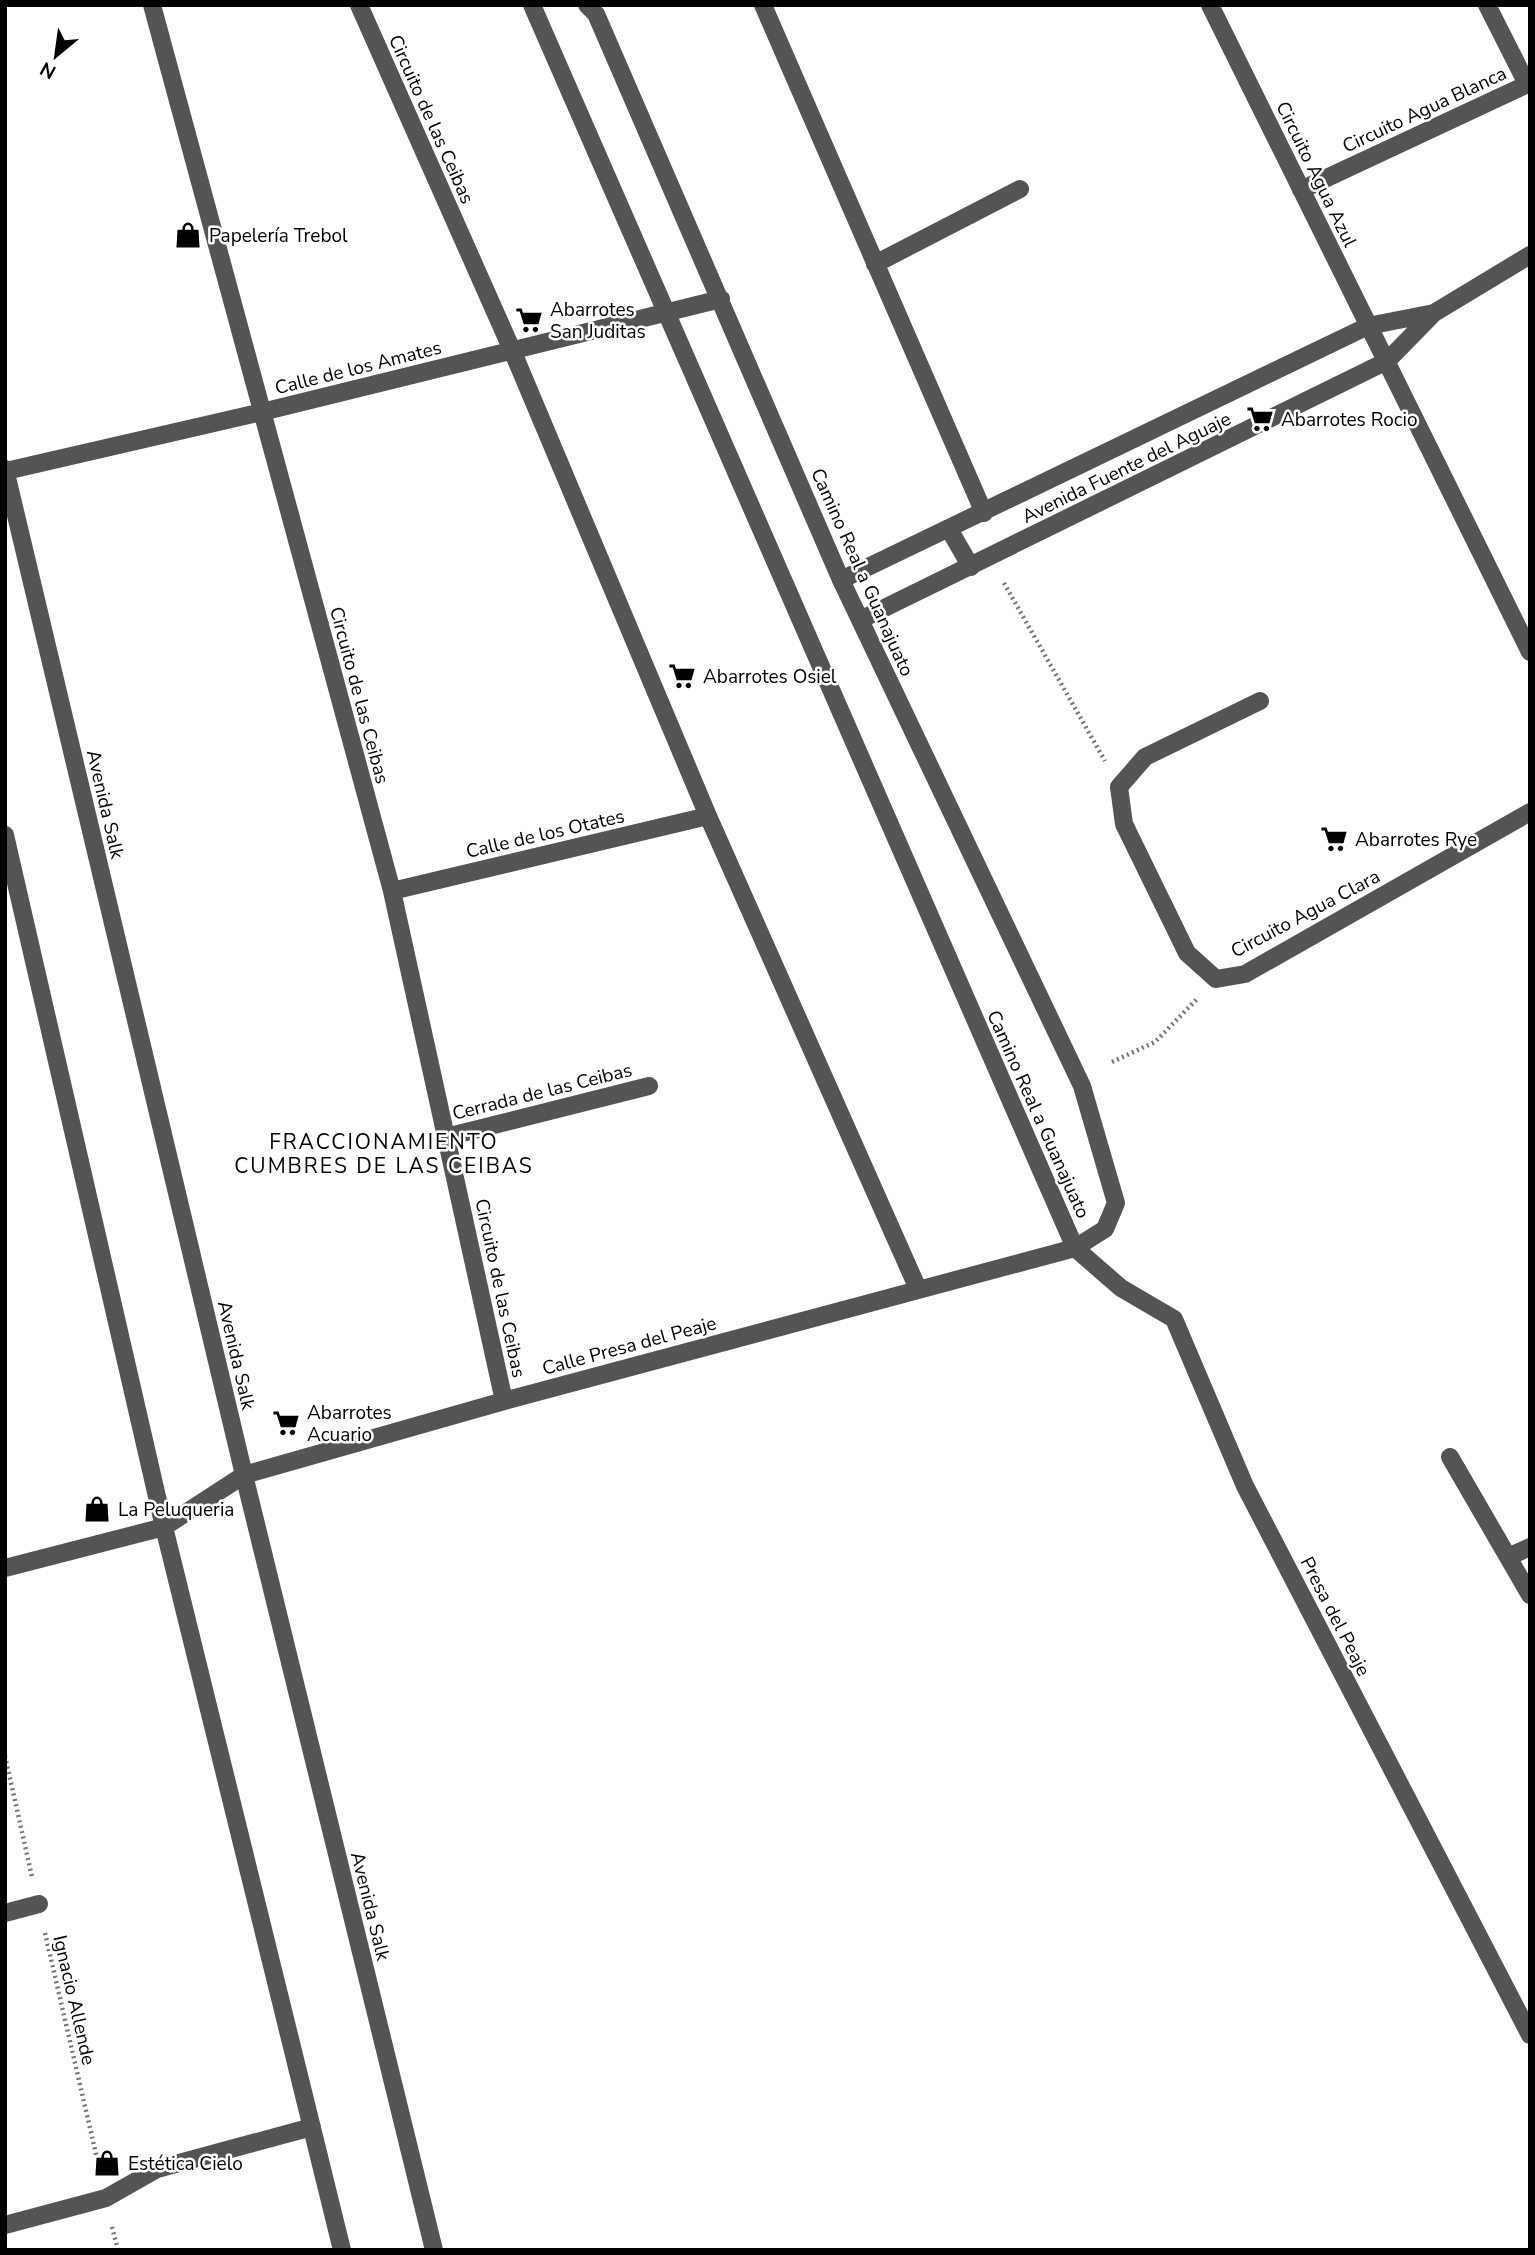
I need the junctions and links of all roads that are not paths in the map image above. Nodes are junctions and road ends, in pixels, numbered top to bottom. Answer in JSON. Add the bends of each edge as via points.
{"nodes":[{"id":1,"x":152,"y":5,"type":"edge"},
{"id":2,"x":359,"y":5,"type":"edge"},
{"id":3,"x":532,"y":5,"type":"edge"},
{"id":4,"x":587,"y":5,"type":"edge"},
{"id":5,"x":1210,"y":5,"type":"edge"},
{"id":6,"x":1487,"y":5,"type":"edge"},
{"id":7,"x":769,"y":6,"type":"edge"},
{"id":8,"x":1529,"y":83,"type":"edge"},
{"id":9,"x":1020,"y":189,"type":"dead end"},
{"id":10,"x":1301,"y":190,"type":"junction"},
{"id":11,"x":1530,"y":255,"type":"edge"},
{"id":12,"x":875,"y":264,"type":"junction"},
{"id":13,"x":721,"y":299,"type":"junction"},
{"id":14,"x":666,"y":312,"type":"junction"},
{"id":15,"x":1434,"y":313,"type":"junction"},
{"id":16,"x":1368,"y":326,"type":"junction"},
{"id":17,"x":512,"y":350,"type":"junction"},
{"id":18,"x":1387,"y":361,"type":"junction"},
{"id":19,"x":262,"y":412,"type":"junction"},
{"id":20,"x":6,"y":470,"type":"edge"},
{"id":21,"x":984,"y":513,"type":"junction"},
{"id":22,"x":949,"y":529,"type":"junction"},
{"id":23,"x":971,"y":567,"type":"junction"},
{"id":24,"x":841,"y":580,"type":"junction"},
{"id":25,"x":860,"y":620,"type":"junction"},
{"id":26,"x":1530,"y":652,"type":"edge"},
{"id":27,"x":1260,"y":701,"type":"dead end"},
{"id":28,"x":1530,"y":812,"type":"edge"},
{"id":29,"x":708,"y":816,"type":"junction"},
{"id":30,"x":5,"y":835,"type":"edge"},
{"id":31,"x":392,"y":891,"type":"junction"},
{"id":32,"x":649,"y":1086,"type":"dead end"},
{"id":33,"x":446,"y":1137,"type":"junction"},
{"id":34,"x":1075,"y":1248,"type":"junction"},
{"id":35,"x":918,"y":1290,"type":"junction"},
{"id":36,"x":504,"y":1401,"type":"junction"},
{"id":37,"x":1450,"y":1457,"type":"dead end"},
{"id":38,"x":244,"y":1475,"type":"junction"},
{"id":39,"x":164,"y":1527,"type":"junction"},
{"id":40,"x":1530,"y":1547,"type":"edge"},
{"id":41,"x":1508,"y":1557,"type":"junction"},
{"id":42,"x":5,"y":1568,"type":"edge"},
{"id":43,"x":1530,"y":1595,"type":"edge"},
{"id":44,"x":38,"y":1904,"type":"road end"},
{"id":45,"x":5,"y":1913,"type":"edge"},
{"id":46,"x":1530,"y":2035,"type":"edge"},
{"id":47,"x":312,"y":2126,"type":"junction"},
{"id":48,"x":5,"y":2225,"type":"edge"},
{"id":49,"x":342,"y":2250,"type":"edge"},
{"id":50,"x":434,"y":2250,"type":"edge"}],
"edges":[{"from":1,"to":19,"type":"street","name":"Circuito de las Ceibas"},
{"from":2,"to":17,"type":"street","name":"Circuito de las Ceibas"},
{"from":3,"to":14,"type":"street","name":"Camino Real a Guanajuato"},
{"from":4,"to":13,"type":"street","name":"Camino Real a Guanajuato","via":[[596,14]]},
{"from":5,"to":10,"type":"street","name":"Circuito Agua Azul"},
{"from":6,"to":8,"type":"street","name":"Circuito Agua Blanca"},
{"from":7,"to":12,"type":"street"},
{"from":8,"to":10,"type":"street","name":"Circuito Agua Blanca"},
{"from":9,"to":12,"type":"street"},
{"from":10,"to":16,"type":"street","name":"Circuito Agua Azul"},
{"from":11,"to":15,"type":"street","name":"Avenida Fuente del Aguaje"},
{"from":12,"to":21,"type":"street"},
{"from":13,"to":14,"type":"street","name":"Calle de los Amates"},
{"from":13,"to":24,"type":"street","name":"Camino Real a Guanajuato"},
{"from":14,"to":17,"type":"street","name":"Calle de los Amates"},
{"from":14,"to":34,"type":"street","name":"Camino Real a Guanajuato"},
{"from":15,"to":16,"type":"street","name":"Avenida Fuente del Aguaje"},
{"from":15,"to":18,"type":"street","name":"Avenida Fuente del Aguaje"},
{"from":16,"to":18,"type":"street","name":"Circuito Agua Azul"},
{"from":16,"to":21,"type":"street","name":"Avenida Fuente del Aguaje"},
{"from":17,"to":19,"type":"street","name":"Calle de los Amates"},
{"from":17,"to":29,"type":"street","name":"Circuito de las Ceibas"},
{"from":18,"to":23,"type":"street","name":"Avenida Fuente del Aguaje"},
{"from":18,"to":26,"type":"street"},
{"from":19,"to":20,"type":"street","name":"Calle de los Amates"},
{"from":19,"to":31,"type":"street","name":"Circuito de las Ceibas"},
{"from":20,"to":38,"type":"street","name":"Avenida Salk"},
{"from":21,"to":22,"type":"street","name":"Avenida Fuente del Aguaje"},
{"from":22,"to":23,"type":"street"},
{"from":22,"to":24,"type":"street","name":"Avenida Fuente del Aguaje"},
{"from":23,"to":25,"type":"street","name":"Avenida Fuente del Aguaje"},
{"from":24,"to":25,"type":"street","name":"Camino Real a Guanajuato"},
{"from":25,"to":34,"type":"street","name":"Camino Real a Guanajuato","via":[[1082,1086],[1116,1203],[1105,1229]]},
{"from":27,"to":28,"type":"street","name":"Circuito Agua Clara","via":[[1145,757],[1119,787],[1124,824],[1187,954],[1216,979],[1245,974]]},
{"from":29,"to":31,"type":"street","name":"Calle de los Otates"},
{"from":29,"to":35,"type":"street","name":"Circuito de las Ceibas"},
{"from":30,"to":39,"type":"street"},
{"from":31,"to":33,"type":"street","name":"Circuito de las Ceibas"},
{"from":32,"to":33,"type":"street","name":"Cerrada de las Ceibas"},
{"from":33,"to":36,"type":"street","name":"Circuito de las Ceibas"},
{"from":34,"to":35,"type":"street","name":"Calle Presa del Peaje"},
{"from":34,"to":46,"type":"street","name":"Presa del Peaje","via":[[1121,1288],[1174,1319],[1245,1486]]},
{"from":35,"to":36,"type":"street","name":"Calle Presa del Peaje"},
{"from":36,"to":38,"type":"street","name":"Calle Presa del Peaje"},
{"from":37,"to":41,"type":"street"},
{"from":38,"to":39,"type":"street","name":"Calle Presa del Peaje"},
{"from":38,"to":50,"type":"street","name":"Avenida Salk"},
{"from":39,"to":42,"type":"street","name":"Calle Presa del Peaje"},
{"from":39,"to":47,"type":"street"},
{"from":40,"to":41,"type":"street"},
{"from":41,"to":43,"type":"street"},
{"from":44,"to":45,"type":"street"},
{"from":47,"to":48,"type":"street","via":[[157,2169],[106,2199]]},
{"from":47,"to":49,"type":"street"}]}
